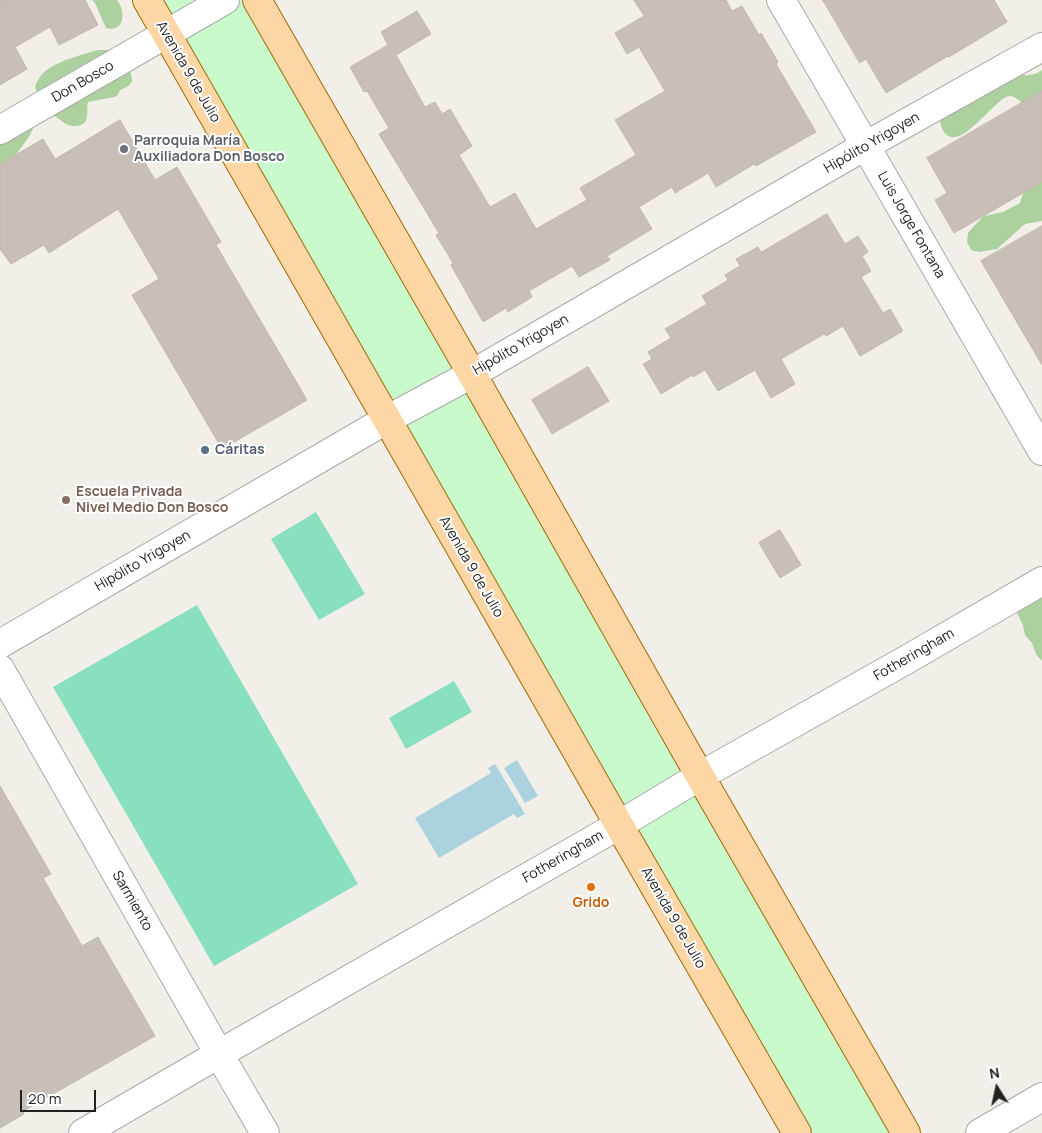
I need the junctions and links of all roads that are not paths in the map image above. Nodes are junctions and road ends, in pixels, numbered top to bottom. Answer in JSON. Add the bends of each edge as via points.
{"nodes":[{"id":1,"x":147,"y":0,"type":"edge"},
{"id":2,"x":225,"y":0,"type":"edge"},
{"id":3,"x":256,"y":0,"type":"edge"},
{"id":4,"x":781,"y":0,"type":"edge"},
{"id":5,"x":166,"y":34,"type":"junction"},
{"id":6,"x":1042,"y":47,"type":"edge"},
{"id":7,"x":0,"y":130,"type":"edge"},
{"id":8,"x":865,"y":146,"type":"junction"},
{"id":9,"x":472,"y":374,"type":"junction"},
{"id":10,"x":386,"y":420,"type":"junction"},
{"id":11,"x":1042,"y":451,"type":"edge"},
{"id":12,"x":1042,"y":581,"type":"edge"},
{"id":13,"x":0,"y":644,"type":"edge"},
{"id":14,"x":0,"y":669,"type":"edge"},
{"id":15,"x":700,"y":776,"type":"junction"},
{"id":16,"x":619,"y":825,"type":"junction"},
{"id":17,"x":218,"y":1054,"type":"junction"},
{"id":18,"x":1042,"y":1096,"type":"edge"},
{"id":19,"x":83,"y":1133,"type":"edge"},
{"id":20,"x":265,"y":1133,"type":"edge"},
{"id":21,"x":797,"y":1133,"type":"edge"},
{"id":22,"x":906,"y":1133,"type":"edge"},
{"id":23,"x":980,"y":1133,"type":"edge"}],
"edges":[{"from":1,"to":5,"type":"main road","name":"Avenida 9 de Julio"},
{"from":2,"to":5,"type":"street","name":"Don Bosco"},
{"from":3,"to":9,"type":"main road"},
{"from":4,"to":8,"type":"street","name":"Luis Jorge Fontana"},
{"from":5,"to":7,"type":"street","name":"Don Bosco"},
{"from":5,"to":10,"type":"main road","name":"Avenida 9 de Julio"},
{"from":6,"to":8,"type":"street","name":"Hipólito Yrigoyen"},
{"from":8,"to":9,"type":"street","name":"Hipólito Yrigoyen"},
{"from":8,"to":11,"type":"street","name":"Luis Jorge Fontana"},
{"from":9,"to":10,"type":"street","name":"Hipólito Yrigoyen"},
{"from":9,"to":15,"type":"main road"},
{"from":10,"to":13,"type":"street","name":"Hipólito Yrigoyen"},
{"from":10,"to":16,"type":"main road","name":"Avenida 9 de Julio"},
{"from":12,"to":15,"type":"street","name":"Fotheringham"},
{"from":14,"to":17,"type":"street","name":"Sarmiento"},
{"from":15,"to":16,"type":"street","name":"Fotheringham"},
{"from":15,"to":22,"type":"main road"},
{"from":16,"to":17,"type":"street","name":"Fotheringham"},
{"from":16,"to":21,"type":"main road","name":"Avenida 9 de Julio"},
{"from":17,"to":19,"type":"street","name":"Fotheringham"},
{"from":17,"to":20,"type":"street","name":"Sarmiento"},
{"from":18,"to":23,"type":"street"}]}
